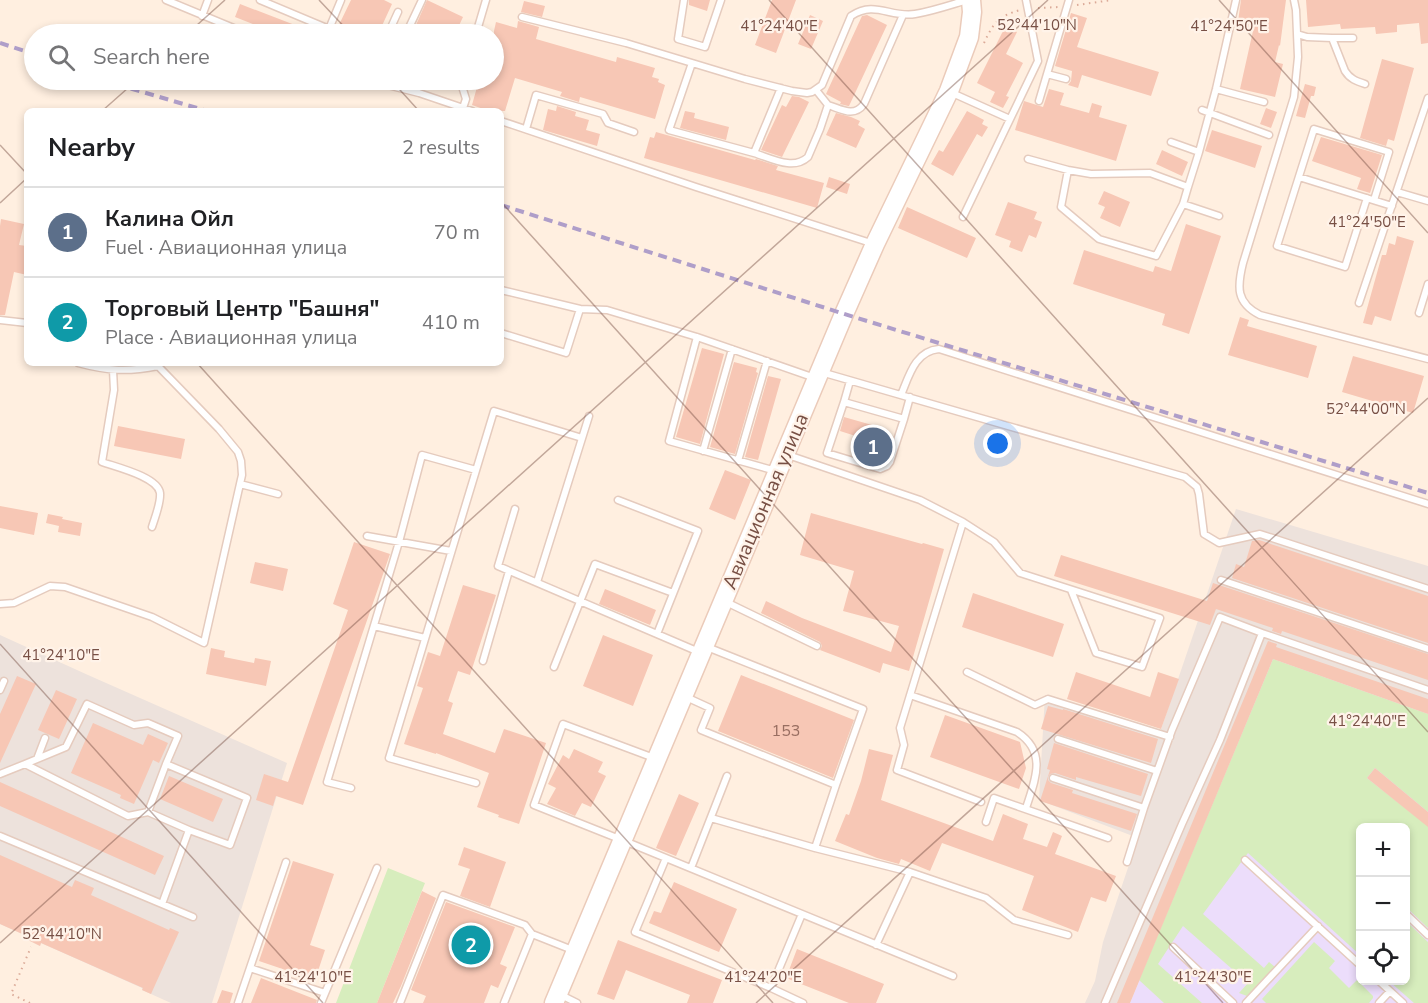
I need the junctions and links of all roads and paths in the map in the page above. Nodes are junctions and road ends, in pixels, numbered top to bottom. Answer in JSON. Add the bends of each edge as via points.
{"nodes":[{"id":1,"x":166,"y":0,"type":"edge"},
{"id":2,"x":208,"y":0,"type":"edge"},
{"id":3,"x":260,"y":0,"type":"edge"},
{"id":4,"x":341,"y":0,"type":"edge"},
{"id":5,"x":422,"y":0,"type":"edge"},
{"id":6,"x":486,"y":0,"type":"edge"},
{"id":7,"x":684,"y":0,"type":"edge"},
{"id":8,"x":720,"y":0,"type":"edge"},
{"id":9,"x":969,"y":0,"type":"edge"},
{"id":10,"x":1026,"y":0,"type":"edge"},
{"id":11,"x":1112,"y":0,"type":"edge"},
{"id":12,"x":1236,"y":0,"type":"edge"},
{"id":13,"x":1294,"y":0,"type":"edge"},
{"id":14,"x":1068,"y":3,"type":"edge"},
{"id":15,"x":1028,"y":8,"type":"junction"},
{"id":16,"x":398,"y":12,"type":"dead end"},
{"id":17,"x":903,"y":15,"type":"junction"},
{"id":18,"x":202,"y":16,"type":"junction"},
{"id":19,"x":522,"y":17,"type":"dead end"},
{"id":20,"x":222,"y":24,"type":"edge"},
{"id":21,"x":312,"y":24,"type":"edge"},
{"id":22,"x":333,"y":24,"type":"edge"},
{"id":23,"x":393,"y":24,"type":"edge"},
{"id":24,"x":411,"y":24,"type":"edge"},
{"id":25,"x":479,"y":24,"type":"edge"},
{"id":26,"x":1297,"y":34,"type":"junction"},
{"id":27,"x":1332,"y":38,"type":"junction"},
{"id":28,"x":1353,"y":38,"type":"dead end"},
{"id":29,"x":981,"y":49,"type":"dead end"},
{"id":30,"x":692,"y":63,"type":"junction"},
{"id":31,"x":1047,"y":74,"type":"junction"},
{"id":32,"x":1066,"y":79,"type":"dead end"},
{"id":33,"x":1365,"y":84,"type":"dead end"},
{"id":34,"x":781,"y":88,"type":"junction"},
{"id":35,"x":1216,"y":88,"type":"junction"},
{"id":36,"x":407,"y":90,"type":"edge"},
{"id":37,"x":464,"y":90,"type":"edge"},
{"id":38,"x":816,"y":90,"type":"junction"},
{"id":39,"x":949,"y":91,"type":"junction"},
{"id":40,"x":1428,"y":98,"type":"edge"},
{"id":41,"x":1039,"y":101,"type":"dead end"},
{"id":42,"x":1264,"y":102,"type":"dead end"},
{"id":43,"x":828,"y":105,"type":"junction"},
{"id":44,"x":463,"y":108,"type":"joint"},
{"id":45,"x":1202,"y":110,"type":"dead end"},
{"id":46,"x":1210,"y":113,"type":"junction"},
{"id":47,"x":1010,"y":119,"type":"junction"},
{"id":48,"x":504,"y":122,"type":"edge"},
{"id":49,"x":526,"y":129,"type":"junction"},
{"id":50,"x":634,"y":132,"type":"dead end"},
{"id":51,"x":1269,"y":135,"type":"dead end"},
{"id":52,"x":1171,"y":142,"type":"dead end"},
{"id":53,"x":1199,"y":152,"type":"junction"},
{"id":54,"x":754,"y":153,"type":"junction"},
{"id":55,"x":1028,"y":159,"type":"dead end"},
{"id":56,"x":1068,"y":170,"type":"junction"},
{"id":57,"x":1299,"y":177,"type":"junction"},
{"id":58,"x":1188,"y":187,"type":"junction"},
{"id":59,"x":1397,"y":192,"type":"junction"},
{"id":60,"x":1371,"y":199,"type":"junction"},
{"id":61,"x":1428,"y":201,"type":"edge"},
{"id":62,"x":1183,"y":204,"type":"junction"},
{"id":63,"x":1392,"y":206,"type":"junction"},
{"id":64,"x":1219,"y":216,"type":"dead end"},
{"id":65,"x":963,"y":217,"type":"dead end"},
{"id":66,"x":875,"y":244,"type":"junction"},
{"id":67,"x":1428,"y":284,"type":"edge"},
{"id":68,"x":504,"y":291,"type":"edge"},
{"id":69,"x":1359,"y":303,"type":"dead end"},
{"id":70,"x":580,"y":309,"type":"junction"},
{"id":71,"x":1419,"y":313,"type":"dead end"},
{"id":72,"x":0,"y":320,"type":"edge"},
{"id":73,"x":24,"y":323,"type":"edge"},
{"id":74,"x":504,"y":334,"type":"edge"},
{"id":75,"x":697,"y":337,"type":"junction"},
{"id":76,"x":732,"y":349,"type":"junction"},
{"id":77,"x":1428,"y":358,"type":"edge"},
{"id":78,"x":767,"y":361,"type":"junction"},
{"id":79,"x":88,"y":366,"type":"edge"},
{"id":80,"x":150,"y":366,"type":"edge"},
{"id":81,"x":162,"y":366,"type":"edge"},
{"id":82,"x":113,"y":369,"type":"junction"},
{"id":83,"x":818,"y":375,"type":"junction"},
{"id":84,"x":850,"y":381,"type":"junction"},
{"id":85,"x":901,"y":395,"type":"junction"},
{"id":86,"x":910,"y":398,"type":"junction"},
{"id":87,"x":844,"y":402,"type":"junction"},
{"id":88,"x":589,"y":416,"type":"dead end"},
{"id":89,"x":904,"y":419,"type":"junction"},
{"id":90,"x":582,"y":438,"type":"junction"},
{"id":91,"x":703,"y":451,"type":"junction"},
{"id":92,"x":785,"y":454,"type":"junction"},
{"id":93,"x":738,"y":461,"type":"junction"},
{"id":94,"x":476,"y":470,"type":"junction"},
{"id":95,"x":777,"y":472,"type":"junction"},
{"id":96,"x":240,"y":484,"type":"junction"},
{"id":97,"x":278,"y":494,"type":"dead end"},
{"id":98,"x":618,"y":500,"type":"dead end"},
{"id":99,"x":1428,"y":504,"type":"edge"},
{"id":100,"x":515,"y":509,"type":"dead end"},
{"id":101,"x":963,"y":522,"type":"junction"},
{"id":102,"x":152,"y":527,"type":"dead end"},
{"id":103,"x":367,"y":536,"type":"dead end"},
{"id":104,"x":399,"y":542,"type":"junction"},
{"id":105,"x":451,"y":551,"type":"junction"},
{"id":106,"x":509,"y":571,"type":"junction"},
{"id":107,"x":1221,"y":580,"type":"dead end"},
{"id":108,"x":537,"y":582,"type":"junction"},
{"id":109,"x":1428,"y":589,"type":"edge"},
{"id":110,"x":1071,"y":590,"type":"junction"},
{"id":111,"x":673,"y":593,"type":"junction"},
{"id":112,"x":580,"y":601,"type":"junction"},
{"id":113,"x":723,"y":601,"type":"junction"},
{"id":114,"x":0,"y":604,"type":"edge"},
{"id":115,"x":374,"y":626,"type":"junction"},
{"id":116,"x":1262,"y":633,"type":"junction"},
{"id":117,"x":657,"y":634,"type":"junction"},
{"id":118,"x":425,"y":638,"type":"junction"},
{"id":119,"x":817,"y":646,"type":"dead end"},
{"id":120,"x":702,"y":649,"type":"junction"},
{"id":121,"x":1428,"y":649,"type":"edge"},
{"id":122,"x":483,"y":661,"type":"dead end"},
{"id":123,"x":554,"y":667,"type":"dead end"},
{"id":124,"x":967,"y":672,"type":"dead end"},
{"id":125,"x":4,"y":681,"type":"dead end"},
{"id":126,"x":0,"y":690,"type":"edge"},
{"id":127,"x":1428,"y":690,"type":"edge"},
{"id":128,"x":910,"y":695,"type":"junction"},
{"id":129,"x":683,"y":696,"type":"junction"},
{"id":130,"x":1170,"y":737,"type":"junction"},
{"id":131,"x":45,"y":738,"type":"dead end"},
{"id":132,"x":1058,"y":739,"type":"dead end"},
{"id":133,"x":37,"y":759,"type":"junction"},
{"id":134,"x":656,"y":759,"type":"junction"},
{"id":135,"x":25,"y":764,"type":"junction"},
{"id":136,"x":166,"y":764,"type":"junction"},
{"id":137,"x":1157,"y":771,"type":"junction"},
{"id":138,"x":0,"y":774,"type":"edge"},
{"id":139,"x":727,"y":776,"type":"dead end"},
{"id":140,"x":1053,"y":778,"type":"dead end"},
{"id":141,"x":476,"y":783,"type":"dead end"},
{"id":142,"x":836,"y":785,"type":"junction"},
{"id":143,"x":351,"y":788,"type":"dead end"},
{"id":144,"x":981,"y":802,"type":"dead end"},
{"id":145,"x":1026,"y":808,"type":"junction"},
{"id":146,"x":1144,"y":808,"type":"junction"},
{"id":147,"x":148,"y":812,"type":"junction"},
{"id":148,"x":711,"y":818,"type":"junction"},
{"id":149,"x":986,"y":822,"type":"dead end"},
{"id":150,"x":189,"y":830,"type":"junction"},
{"id":151,"x":0,"y":836,"type":"edge"},
{"id":152,"x":1108,"y":838,"type":"dead end"},
{"id":153,"x":622,"y":840,"type":"junction"},
{"id":154,"x":815,"y":848,"type":"junction"},
{"id":155,"x":666,"y":858,"type":"junction"},
{"id":156,"x":1245,"y":860,"type":"dead end"},
{"id":157,"x":286,"y":862,"type":"dead end"},
{"id":158,"x":1126,"y":862,"type":"dead end"},
{"id":159,"x":377,"y":868,"type":"dead end"},
{"id":160,"x":691,"y":868,"type":"junction"},
{"id":161,"x":910,"y":872,"type":"junction"},
{"id":162,"x":162,"y":903,"type":"junction"},
{"id":163,"x":802,"y":914,"type":"junction"},
{"id":164,"x":193,"y":916,"type":"dead end"},
{"id":165,"x":1410,"y":918,"type":"edge"},
{"id":166,"x":1318,"y":926,"type":"junction"},
{"id":167,"x":532,"y":934,"type":"junction"},
{"id":168,"x":1068,"y":935,"type":"dead end"},
{"id":169,"x":1428,"y":935,"type":"edge"},
{"id":170,"x":876,"y":945,"type":"junction"},
{"id":171,"x":31,"y":947,"type":"dead end"},
{"id":172,"x":1173,"y":947,"type":"dead end"},
{"id":173,"x":575,"y":951,"type":"junction"},
{"id":174,"x":1356,"y":961,"type":"edge"},
{"id":175,"x":250,"y":968,"type":"junction"},
{"id":176,"x":953,"y":975,"type":"dead end"},
{"id":177,"x":1383,"y":985,"type":"edge"},
{"id":178,"x":771,"y":988,"type":"junction"},
{"id":179,"x":1390,"y":991,"type":"junction"},
{"id":180,"x":325,"y":993,"type":"junction"},
{"id":181,"x":556,"y":998,"type":"edge"},
{"id":182,"x":30,"y":1003,"type":"edge"},
{"id":183,"x":238,"y":1003,"type":"edge"},
{"id":184,"x":321,"y":1003,"type":"edge"},
{"id":185,"x":400,"y":1003,"type":"edge"},
{"id":186,"x":504,"y":1003,"type":"edge"},
{"id":187,"x":577,"y":1003,"type":"edge"},
{"id":188,"x":803,"y":1003,"type":"edge"},
{"id":189,"x":1105,"y":1003,"type":"edge"},
{"id":190,"x":1233,"y":1003,"type":"edge"},
{"id":191,"x":1246,"y":1003,"type":"edge"},
{"id":192,"x":1379,"y":1003,"type":"edge"},
{"id":193,"x":1403,"y":1003,"type":"edge"}],
"edges":[{"from":1,"to":18,"type":"lane"},
{"from":2,"to":18,"type":"lane"},
{"from":3,"to":21,"type":"lane"},
{"from":4,"to":22,"type":"lane"},
{"from":5,"to":24,"type":"lane"},
{"from":6,"to":25,"type":"lane"},
{"from":7,"to":8,"type":"lane","via":[[678,39],[705,47]]},
{"from":9,"to":17,"type":"lane"},
{"from":9,"to":39,"type":"main road","name":"Авиационная улица","via":[[969,37]]},
{"from":10,"to":15,"type":"lane"},
{"from":11,"to":14,"type":"path"},
{"from":12,"to":35,"type":"lane"},
{"from":13,"to":26,"type":"lane"},
{"from":14,"to":15,"type":"path"},
{"from":14,"to":31,"type":"lane"},
{"from":15,"to":29,"type":"path","via":[[999,19]]},
{"from":15,"to":47,"type":"lane","via":[[1038,61]]},
{"from":16,"to":23,"type":"lane"},
{"from":17,"to":38,"type":"lane","via":[[874,7],[851,16]]},
{"from":17,"to":43,"type":"lane","via":[[860,109],[848,112]]},
{"from":18,"to":20,"type":"lane"},
{"from":19,"to":30,"type":"lane"},
{"from":26,"to":27,"type":"lane"},
{"from":26,"to":77,"type":"lane","via":[[1294,97],[1243,263],[1239,292],[1247,307],[1260,315]]},
{"from":27,"to":28,"type":"lane"},
{"from":27,"to":33,"type":"lane","via":[[1348,76]]},
{"from":30,"to":34,"type":"lane"},
{"from":30,"to":54,"type":"lane","via":[[669,130]]},
{"from":31,"to":32,"type":"lane"},
{"from":31,"to":41,"type":"lane"},
{"from":34,"to":38,"type":"lane","via":[[802,93]]},
{"from":34,"to":54,"type":"lane"},
{"from":35,"to":42,"type":"lane"},
{"from":35,"to":46,"type":"lane"},
{"from":36,"to":44,"type":"lane"},
{"from":37,"to":44,"type":"lane"},
{"from":38,"to":43,"type":"lane"},
{"from":39,"to":47,"type":"lane"},
{"from":39,"to":66,"type":"main road","name":"Авиационная улица"},
{"from":40,"to":59,"type":"lane"},
{"from":43,"to":54,"type":"lane","via":[[811,153],[804,161],[788,163]]},
{"from":45,"to":46,"type":"lane"},
{"from":46,"to":51,"type":"lane"},
{"from":46,"to":53,"type":"lane"},
{"from":47,"to":65,"type":"lane"},
{"from":48,"to":49,"type":"lane"},
{"from":49,"to":50,"type":"lane","via":[[536,95],[603,114],[608,123]]},
{"from":49,"to":66,"type":"lane"},
{"from":52,"to":53,"type":"lane"},
{"from":53,"to":58,"type":"lane"},
{"from":55,"to":56,"type":"lane"},
{"from":56,"to":58,"type":"lane","via":[[1091,174],[1150,173]]},
{"from":56,"to":62,"type":"lane","via":[[1061,207],[1099,239],[1111,243],[1156,256]]},
{"from":57,"to":60,"type":"lane"},
{"from":57,"to":60,"type":"lane","via":[[1314,129],[1325,132],[1389,152]]},
{"from":57,"to":60,"type":"lane","via":[[1277,246],[1345,267]]},
{"from":58,"to":62,"type":"lane"},
{"from":59,"to":61,"type":"lane"},
{"from":59,"to":63,"type":"lane"},
{"from":60,"to":63,"type":"lane"},
{"from":62,"to":64,"type":"lane"},
{"from":63,"to":69,"type":"lane"},
{"from":66,"to":83,"type":"main road","name":"Авиационная улица"},
{"from":67,"to":71,"type":"lane"},
{"from":68,"to":70,"type":"lane"},
{"from":70,"to":74,"type":"lane","via":[[566,353]]},
{"from":70,"to":75,"type":"lane","via":[[607,310]]},
{"from":72,"to":73,"type":"lane"},
{"from":75,"to":76,"type":"lane"},
{"from":75,"to":91,"type":"lane","via":[[669,441]]},
{"from":76,"to":78,"type":"lane"},
{"from":76,"to":91,"type":"lane"},
{"from":78,"to":83,"type":"lane"},
{"from":78,"to":93,"type":"lane"},
{"from":79,"to":82,"type":"lane"},
{"from":80,"to":82,"type":"lane"},
{"from":81,"to":96,"type":"lane","via":[[238,452]]},
{"from":82,"to":102,"type":"lane","via":[[114,390],[102,462],[157,486],[160,497]]},
{"from":83,"to":84,"type":"lane"},
{"from":83,"to":92,"type":"main road","name":"Авиационная улица"},
{"from":84,"to":85,"type":"lane"},
{"from":84,"to":87,"type":"lane"},
{"from":85,"to":86,"type":"lane"},
{"from":85,"to":99,"type":"lane","via":[[921,356],[939,349]]},
{"from":86,"to":89,"type":"lane"},
{"from":86,"to":109,"type":"lane","via":[[1185,477],[1197,487],[1204,534],[1219,543],[1260,534]]},
{"from":87,"to":89,"type":"lane"},
{"from":87,"to":89,"type":"lane","via":[[827,453],[880,469],[890,462]]},
{"from":88,"to":90,"type":"lane"},
{"from":90,"to":94,"type":"lane","via":[[494,411]]},
{"from":90,"to":108,"type":"lane"},
{"from":91,"to":93,"type":"lane"},
{"from":92,"to":95,"type":"main road","name":"Авиационная улица"},
{"from":92,"to":101,"type":"lane","via":[[920,500]]},
{"from":93,"to":95,"type":"lane"},
{"from":94,"to":104,"type":"lane","via":[[422,455]]},
{"from":94,"to":105,"type":"lane"},
{"from":95,"to":113,"type":"main road","name":"Авиационная улица"},
{"from":96,"to":97,"type":"lane"},
{"from":96,"to":114,"type":"lane","via":[[204,643],[152,617],[65,587],[50,586],[14,603]]},
{"from":98,"to":111,"type":"lane","via":[[698,531]]},
{"from":100,"to":106,"type":"lane","via":[[498,566]]},
{"from":101,"to":110,"type":"lane","via":[[994,542],[1020,573]]},
{"from":101,"to":128,"type":"lane"},
{"from":103,"to":104,"type":"lane"},
{"from":104,"to":105,"type":"lane"},
{"from":104,"to":115,"type":"lane"},
{"from":105,"to":118,"type":"lane"},
{"from":106,"to":108,"type":"lane"},
{"from":106,"to":122,"type":"lane"},
{"from":107,"to":121,"type":"lane"},
{"from":108,"to":112,"type":"lane"},
{"from":110,"to":110,"type":"lane","via":[[1160,618],[1142,667],[1096,653]]},
{"from":111,"to":112,"type":"lane","via":[[595,564]]},
{"from":111,"to":117,"type":"lane"},
{"from":112,"to":117,"type":"lane"},
{"from":112,"to":123,"type":"lane"},
{"from":113,"to":119,"type":"lane"},
{"from":113,"to":120,"type":"main road","name":"Авиационная улица"},
{"from":115,"to":118,"type":"lane"},
{"from":115,"to":143,"type":"lane","via":[[327,782]]},
{"from":116,"to":127,"type":"lane"},
{"from":116,"to":130,"type":"lane","via":[[1220,617]]},
{"from":116,"to":189,"type":"lane","via":[[1220,740]]},
{"from":117,"to":120,"type":"lane"},
{"from":118,"to":141,"type":"lane","via":[[389,758]]},
{"from":120,"to":129,"type":"main road","name":"Авиационная улица"},
{"from":120,"to":142,"type":"lane","via":[[863,709]]},
{"from":124,"to":130,"type":"lane","via":[[1035,705],[1048,699]]},
{"from":125,"to":126,"type":"lane"},
{"from":128,"to":144,"type":"lane","via":[[900,728],[904,745],[897,770]]},
{"from":128,"to":145,"type":"lane","via":[[1024,736],[1037,760]]},
{"from":129,"to":134,"type":"main road","name":"Авиационная улица"},
{"from":129,"to":142,"type":"lane","via":[[710,708],[701,730]]},
{"from":130,"to":137,"type":"lane"},
{"from":131,"to":133,"type":"lane"},
{"from":132,"to":137,"type":"lane"},
{"from":133,"to":135,"type":"lane"},
{"from":133,"to":136,"type":"lane","via":[[66,747],[87,704],[134,725],[147,723],[178,736]]},
{"from":134,"to":153,"type":"main road","name":"Авиационная улица"},
{"from":134,"to":153,"type":"lane","via":[[563,724],[534,805]]},
{"from":135,"to":138,"type":"lane"},
{"from":135,"to":147,"type":"lane","via":[[128,816]]},
{"from":136,"to":147,"type":"lane"},
{"from":136,"to":150,"type":"lane","via":[[247,798],[230,844]]},
{"from":137,"to":146,"type":"lane"},
{"from":139,"to":148,"type":"lane"},
{"from":140,"to":146,"type":"lane"},
{"from":142,"to":154,"type":"lane"},
{"from":145,"to":149,"type":"lane","via":[[994,798]]},
{"from":145,"to":152,"type":"lane"},
{"from":146,"to":158,"type":"lane"},
{"from":147,"to":150,"type":"lane"},
{"from":148,"to":154,"type":"lane"},
{"from":148,"to":160,"type":"lane"},
{"from":150,"to":162,"type":"lane"},
{"from":151,"to":162,"type":"lane"},
{"from":153,"to":155,"type":"lane"},
{"from":153,"to":173,"type":"main road","name":"Авиационная улица"},
{"from":154,"to":161,"type":"lane"},
{"from":155,"to":160,"type":"lane"},
{"from":155,"to":178,"type":"lane","via":[[635,932]]},
{"from":156,"to":166,"type":"lane"},
{"from":157,"to":175,"type":"lane"},
{"from":159,"to":180,"type":"lane"},
{"from":160,"to":163,"type":"lane"},
{"from":161,"to":168,"type":"lane","via":[[986,898],[1014,920]]},
{"from":161,"to":170,"type":"lane"},
{"from":162,"to":164,"type":"lane"},
{"from":163,"to":170,"type":"lane"},
{"from":163,"to":178,"type":"lane"},
{"from":165,"to":169,"type":"lane"},
{"from":166,"to":174,"type":"lane"},
{"from":166,"to":191,"type":"lane"},
{"from":167,"to":173,"type":"lane"},
{"from":167,"to":185,"type":"lane","via":[[525,925],[443,895]]},
{"from":167,"to":186,"type":"lane"},
{"from":170,"to":176,"type":"lane"},
{"from":171,"to":182,"type":"path","via":[[11,993]]},
{"from":172,"to":190,"type":"lane"},
{"from":173,"to":181,"type":"main road","name":"Авиационная улица"},
{"from":175,"to":180,"type":"lane"},
{"from":175,"to":183,"type":"lane"},
{"from":177,"to":179,"type":"lane"},
{"from":178,"to":188,"type":"lane"},
{"from":179,"to":192,"type":"lane"},
{"from":179,"to":193,"type":"lane"},
{"from":180,"to":184,"type":"lane"},
{"from":181,"to":187,"type":"lane"}]}
